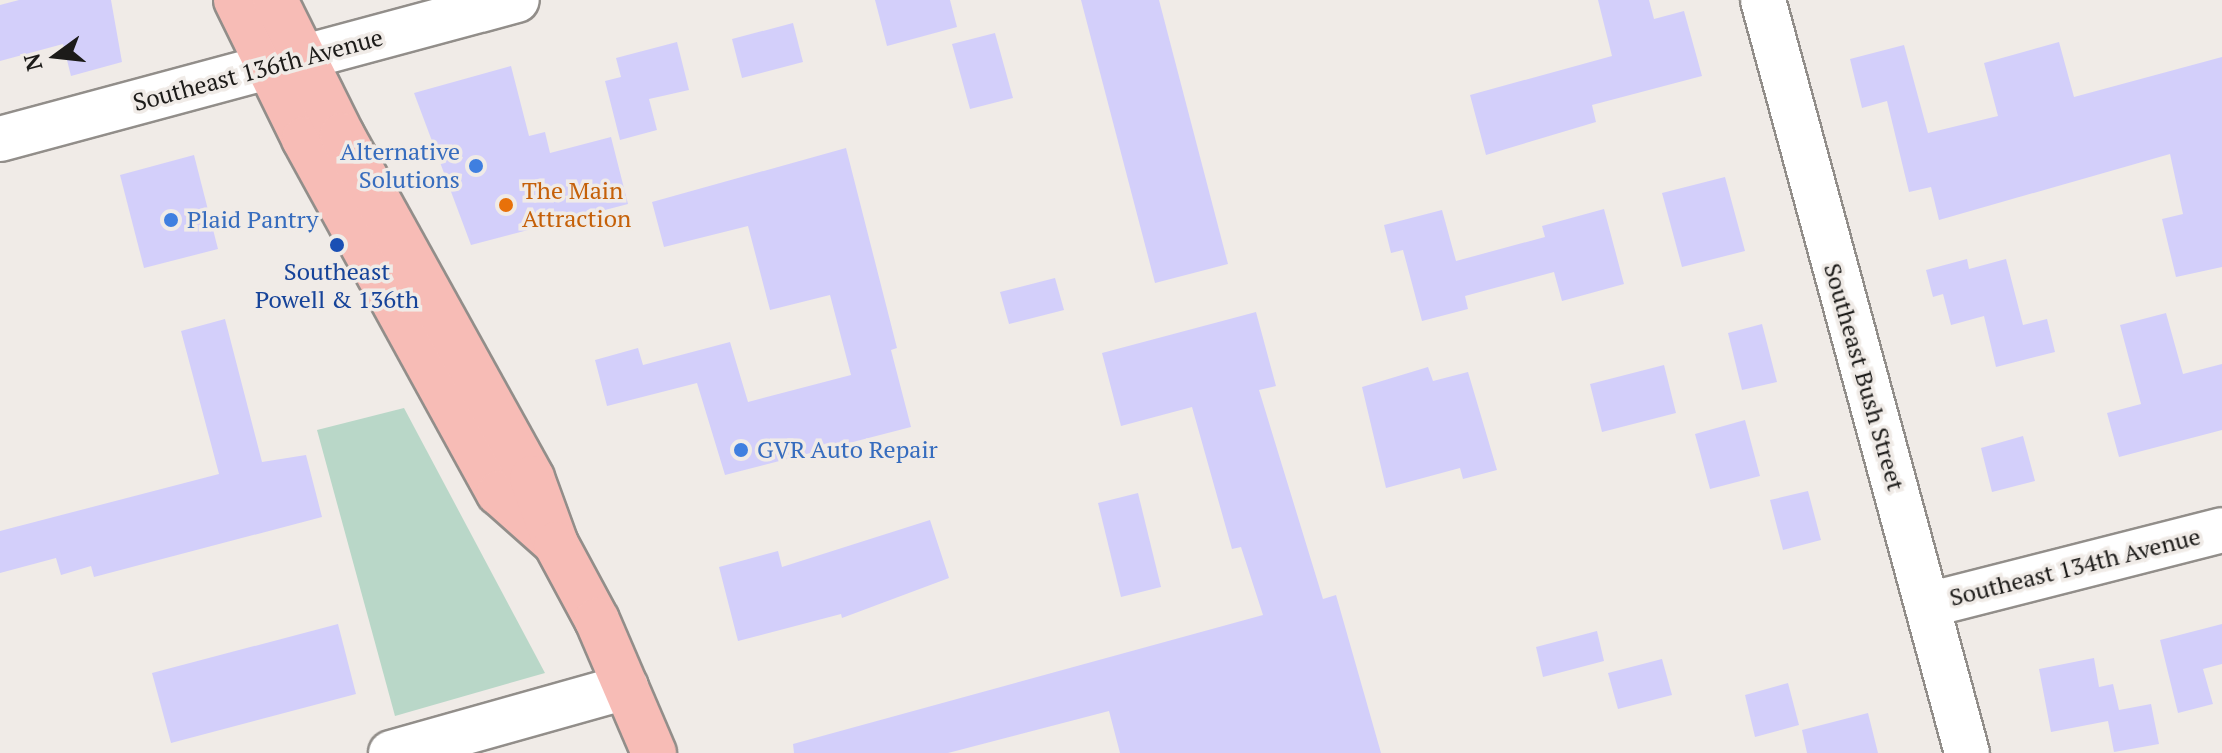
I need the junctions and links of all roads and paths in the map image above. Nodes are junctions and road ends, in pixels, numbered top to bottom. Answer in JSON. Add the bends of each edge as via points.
{"nodes":[{"id":1,"x":236,"y":0,"type":"edge"},
{"id":2,"x":275,"y":0,"type":"edge"},
{"id":3,"x":517,"y":0,"type":"edge"},
{"id":4,"x":1763,"y":0,"type":"edge"},
{"id":5,"x":287,"y":63,"type":"junction"},
{"id":6,"x":0,"y":139,"type":"edge"},
{"id":7,"x":2222,"y":530,"type":"edge"},
{"id":8,"x":1928,"y":605,"type":"junction"},
{"id":9,"x":626,"y":687,"type":"junction"},
{"id":10,"x":391,"y":753,"type":"edge"},
{"id":11,"x":654,"y":753,"type":"edge"},
{"id":12,"x":1967,"y":753,"type":"edge"}],
"edges":[{"from":1,"to":5,"type":"main road"},
{"from":2,"to":5,"type":"main road"},
{"from":3,"to":5,"type":"street","name":"Southeast 136th Avenue"},
{"from":4,"to":8,"type":"street","name":"Southeast Bush Street"},
{"from":5,"to":6,"type":"street","name":"Southeast 136th Avenue"},
{"from":5,"to":9,"type":"main road","via":[[532,478],[556,544]]},
{"from":7,"to":8,"type":"street","name":"Southeast 134th Avenue"},
{"from":8,"to":12,"type":"street","name":"Southeast Bush Street"},
{"from":9,"to":10,"type":"street"},
{"from":9,"to":11,"type":"main road"}]}
